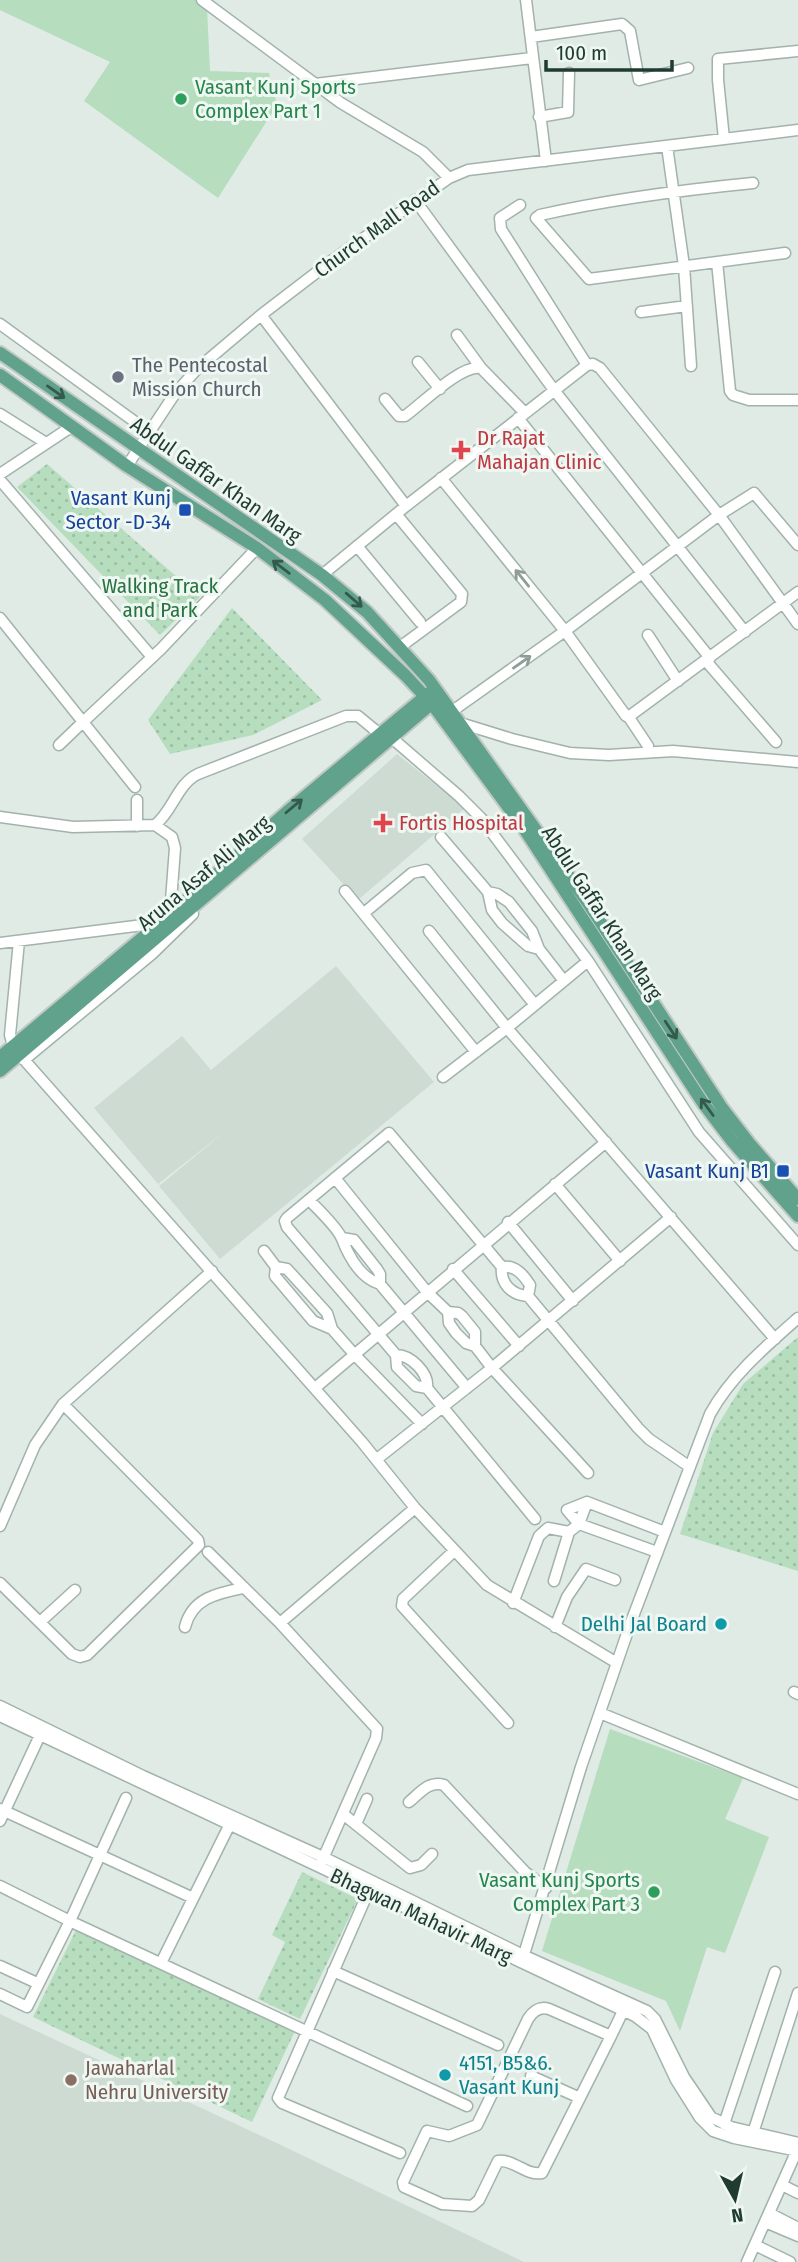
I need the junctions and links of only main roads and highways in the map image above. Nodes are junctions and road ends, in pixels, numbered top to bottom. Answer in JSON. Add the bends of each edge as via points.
{"nodes":[{"id":1,"x":0,"y":353,"type":"edge"},
{"id":2,"x":0,"y":375,"type":"edge"},
{"id":3,"x":406,"y":676,"type":"junction"},
{"id":4,"x":433,"y":693,"type":"junction"},
{"id":5,"x":413,"y":715,"type":"junction"},
{"id":6,"x":452,"y":720,"type":"junction"},
{"id":7,"x":387,"y":737,"type":"junction"},
{"id":8,"x":19,"y":1054,"type":"junction"},
{"id":9,"x":0,"y":1058,"type":"edge"},
{"id":10,"x":0,"y":1071,"type":"edge"},
{"id":11,"x":798,"y":1199,"type":"edge"},
{"id":12,"x":798,"y":1216,"type":"edge"}],
"edges":[{"from":1,"to":4,"type":"main road","name":"Abdul Gaffar Khan Marg","one_way":true,"via":[[322,575],[367,611]]},
{"from":3,"to":2,"type":"main road","name":"Abdul Gaffar Khan Marg","one_way":true,"via":[[325,600],[257,548],[127,466]]},
{"from":3,"to":4,"type":"main road","name":"Abdul Gaffar Khan Marg"},
{"from":3,"to":5,"type":"main road","via":[[414,690]]},
{"from":4,"to":5,"type":"main road","name":"Aruna Asaf Ali Marg"},
{"from":4,"to":6,"type":"main road","name":"Abdul Gaffar Khan Marg"},
{"from":5,"to":6,"type":"main road"},
{"from":5,"to":7,"type":"main road","name":"Aruna Asaf Ali Marg"},
{"from":6,"to":11,"type":"main road","name":"Abdul Gaffar Khan Marg","one_way":true,"via":[[588,903],[728,1117]]},
{"from":12,"to":6,"type":"main road","name":"Abdul Gaffar Khan Marg","one_way":true,"via":[[703,1103]]},
{"from":7,"to":8,"type":"main road","name":"Aruna Asaf Ali Marg"},
{"from":8,"to":7,"type":"main road","name":"Aruna Asaf Ali Marg","one_way":true,"via":[[289,810]]},
{"from":8,"to":9,"type":"main road","name":"Aruna Asaf Ali Marg"},
{"from":8,"to":10,"type":"main road","name":"Aruna Asaf Ali Marg"}]}
